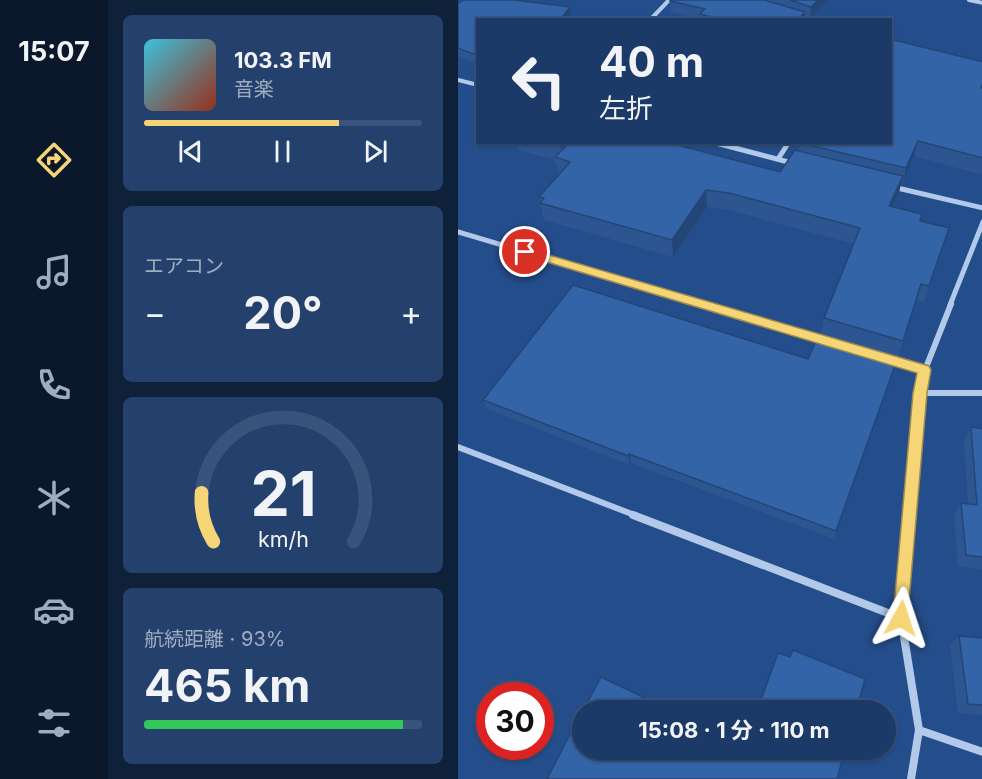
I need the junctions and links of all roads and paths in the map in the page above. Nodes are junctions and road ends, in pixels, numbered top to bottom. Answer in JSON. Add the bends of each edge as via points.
{"nodes":[{"id":1,"x":669,"y":0,"type":"edge"},
{"id":2,"x":969,"y":0,"type":"edge"},
{"id":3,"x":983,"y":3,"type":"edge"},
{"id":4,"x":652,"y":18,"type":"edge"},
{"id":5,"x":459,"y":82,"type":"edge"},
{"id":6,"x":476,"y":85,"type":"edge"},
{"id":7,"x":720,"y":144,"type":"edge"},
{"id":8,"x":788,"y":144,"type":"edge"},
{"id":9,"x":778,"y":159,"type":"junction"},
{"id":10,"x":800,"y":165,"type":"edge"},
{"id":11,"x":892,"y":186,"type":"edge"},
{"id":12,"x":983,"y":208,"type":"edge"},
{"id":13,"x":983,"y":222,"type":"edge"},
{"id":14,"x":458,"y":232,"type":"edge"},
{"id":15,"x":834,"y":343,"type":"edge"},
{"id":16,"x":879,"y":356,"type":"edge"},
{"id":17,"x":925,"y":370,"type":"junction"},
{"id":18,"x":920,"y":393,"type":"junction"},
{"id":19,"x":983,"y":393,"type":"edge"},
{"id":20,"x":458,"y":447,"type":"edge"},
{"id":21,"x":901,"y":618,"type":"junction"},
{"id":22,"x":919,"y":730,"type":"junction"},
{"id":23,"x":983,"y":752,"type":"edge"},
{"id":24,"x":911,"y":779,"type":"edge"}],
"edges":[{"from":1,"to":4,"type":"street"},
{"from":2,"to":3,"type":"street"},
{"from":5,"to":6,"type":"street"},
{"from":7,"to":9,"type":"street"},
{"from":8,"to":9,"type":"street"},
{"from":9,"to":10,"type":"street"},
{"from":11,"to":12,"type":"street"},
{"from":13,"to":17,"type":"street"},
{"from":14,"to":15,"type":"street"},
{"from":16,"to":17,"type":"street"},
{"from":17,"to":18,"type":"street"},
{"from":18,"to":19,"type":"street"},
{"from":18,"to":21,"type":"street"},
{"from":20,"to":21,"type":"street"},
{"from":21,"to":22,"type":"street"},
{"from":22,"to":23,"type":"street"},
{"from":22,"to":24,"type":"street"}]}
